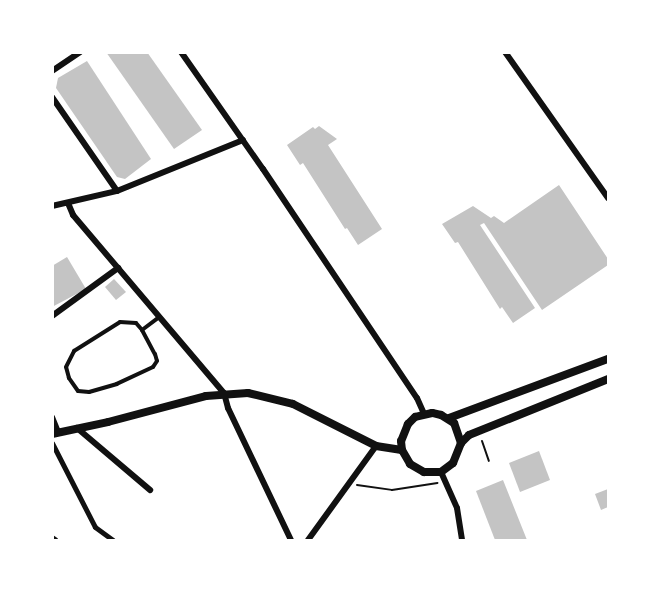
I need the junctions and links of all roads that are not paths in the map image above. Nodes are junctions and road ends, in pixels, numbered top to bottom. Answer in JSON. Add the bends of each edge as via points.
{"nodes":[{"id":1,"x":80,"y":52,"type":"edge"},
{"id":2,"x":181,"y":52,"type":"edge"},
{"id":3,"x":505,"y":52,"type":"edge"},
{"id":4,"x":52,"y":71,"type":"edge"},
{"id":5,"x":52,"y":97,"type":"edge"},
{"id":6,"x":243,"y":140,"type":"junction"},
{"id":7,"x":117,"y":191,"type":"junction"},
{"id":8,"x":609,"y":198,"type":"edge"},
{"id":9,"x":68,"y":203,"type":"junction"},
{"id":10,"x":52,"y":206,"type":"edge"},
{"id":11,"x":118,"y":268,"type":"junction"},
{"id":12,"x":52,"y":316,"type":"edge"},
{"id":13,"x":159,"y":317,"type":"junction"},
{"id":14,"x":142,"y":330,"type":"junction"},
{"id":15,"x":609,"y":359,"type":"edge"},
{"id":16,"x":609,"y":379,"type":"edge"},
{"id":17,"x":224,"y":393,"type":"junction"},
{"id":18,"x":424,"y":414,"type":"junction"},
{"id":19,"x":52,"y":417,"type":"edge"},
{"id":20,"x":448,"y":418,"type":"junction"},
{"id":21,"x":77,"y":428,"type":"junction"},
{"id":22,"x":55,"y":433,"type":"edge"},
{"id":23,"x":52,"y":443,"type":"edge"},
{"id":24,"x":461,"y":443,"type":"junction"},
{"id":25,"x":376,"y":446,"type":"junction"},
{"id":26,"x":402,"y":450,"type":"junction"},
{"id":27,"x":441,"y":472,"type":"junction"},
{"id":28,"x":150,"y":490,"type":"dead end"},
{"id":29,"x":113,"y":540,"type":"edge"},
{"id":30,"x":291,"y":540,"type":"edge"},
{"id":31,"x":308,"y":540,"type":"edge"},
{"id":32,"x":462,"y":540,"type":"edge"}],
"edges":[{"from":1,"to":4,"type":"street"},
{"from":2,"to":6,"type":"street"},
{"from":3,"to":8,"type":"street"},
{"from":5,"to":7,"type":"street"},
{"from":6,"to":7,"type":"street"},
{"from":6,"to":18,"type":"street"},
{"from":7,"to":9,"type":"street"},
{"from":9,"to":10,"type":"street"},
{"from":9,"to":11,"type":"street"},
{"from":11,"to":12,"type":"street"},
{"from":11,"to":13,"type":"street"},
{"from":13,"to":14,"type":"lane"},
{"from":13,"to":17,"type":"street"},
{"from":14,"to":14,"type":"lane","via":[[136,323],[120,322],[74,351],[66,367],[78,391],[117,384],[153,367],[157,361],[155,354]]},
{"from":15,"to":20,"type":"street"},
{"from":16,"to":24,"type":"street","via":[[477,430]]},
{"from":17,"to":21,"type":"street"},
{"from":17,"to":25,"type":"street","via":[[257,394],[293,404]]},
{"from":17,"to":30,"type":"street"},
{"from":18,"to":20,"type":"street"},
{"from":18,"to":26,"type":"street","via":[[403,432]]},
{"from":19,"to":22,"type":"street"},
{"from":20,"to":24,"type":"street","via":[[458,429]]},
{"from":21,"to":22,"type":"street"},
{"from":21,"to":28,"type":"street"},
{"from":23,"to":29,"type":"street","via":[[95,527]]},
{"from":24,"to":27,"type":"street","via":[[458,457]]},
{"from":25,"to":26,"type":"street"},
{"from":25,"to":31,"type":"street"},
{"from":26,"to":27,"type":"street","via":[[416,469]]},
{"from":27,"to":32,"type":"street","via":[[457,508]]}]}
